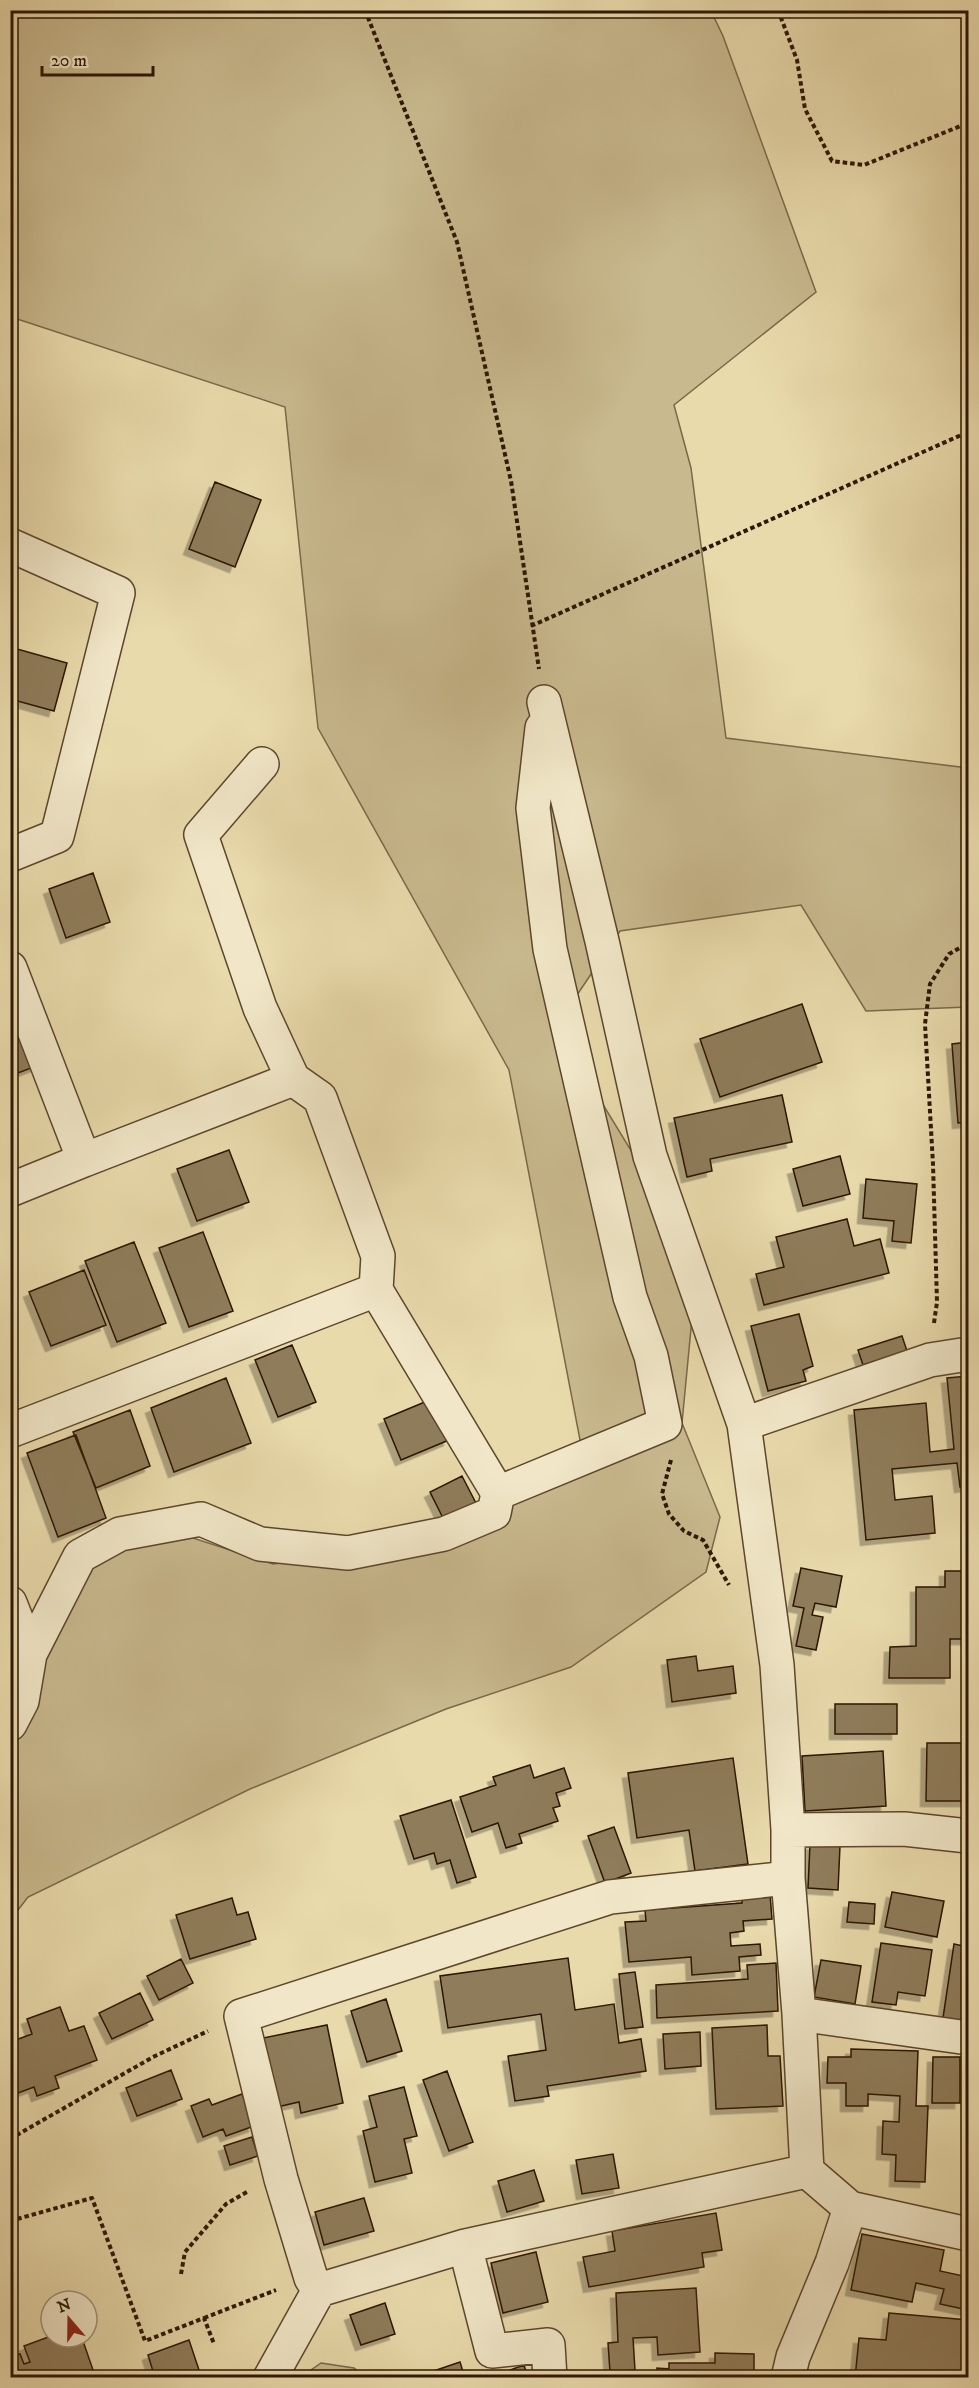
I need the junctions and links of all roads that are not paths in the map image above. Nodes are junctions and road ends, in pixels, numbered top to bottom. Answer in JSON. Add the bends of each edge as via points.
{"nodes":[{"id":1,"x":10,"y":544,"type":"edge"},
{"id":2,"x":262,"y":764,"type":"dead end"},
{"id":3,"x":10,"y":855,"type":"edge"},
{"id":4,"x":10,"y":968,"type":"edge"},
{"id":5,"x":293,"y":1079,"type":"junction"},
{"id":6,"x":84,"y":1160,"type":"junction"},
{"id":7,"x":10,"y":1190,"type":"edge"},
{"id":8,"x":376,"y":1290,"type":"junction"},
{"id":9,"x":969,"y":1354,"type":"edge"},
{"id":10,"x":744,"y":1424,"type":"junction"},
{"id":11,"x":10,"y":1431,"type":"edge"},
{"id":12,"x":498,"y":1493,"type":"junction"},
{"id":13,"x":10,"y":1603,"type":"edge"},
{"id":14,"x":30,"y":1654,"type":"junction"},
{"id":15,"x":10,"y":1724,"type":"edge"},
{"id":16,"x":788,"y":1830,"type":"junction"},
{"id":17,"x":969,"y":1836,"type":"edge"},
{"id":18,"x":788,"y":1878,"type":"junction"},
{"id":19,"x":799,"y":2014,"type":"junction"},
{"id":20,"x":969,"y":2038,"type":"edge"},
{"id":21,"x":807,"y":2171,"type":"junction"},
{"id":22,"x":850,"y":2208,"type":"junction"},
{"id":23,"x":969,"y":2234,"type":"edge"},
{"id":24,"x":465,"y":2246,"type":"junction"},
{"id":25,"x":315,"y":2284,"type":"junction"},
{"id":26,"x":270,"y":2378,"type":"edge"},
{"id":27,"x":550,"y":2378,"type":"edge"},
{"id":28,"x":788,"y":2378,"type":"edge"}],
"edges":[{"from":1,"to":3,"type":"street","via":[[118,593],[57,836]]},
{"from":2,"to":5,"type":"street","via":[[201,835],[260,1008]]},
{"from":4,"to":6,"type":"street"},
{"from":5,"to":6,"type":"street"},
{"from":5,"to":8,"type":"street","via":[[320,1098],[378,1256]]},
{"from":6,"to":7,"type":"street"},
{"from":8,"to":11,"type":"street"},
{"from":8,"to":12,"type":"street"},
{"from":9,"to":10,"type":"street","via":[[930,1360]]},
{"from":10,"to":12,"type":"street","via":[[650,1156],[544,702],[533,808],[550,949],[630,1297],[651,1356],[665,1424]]},
{"from":10,"to":16,"type":"street","via":[[777,1665]]},
{"from":12,"to":14,"type":"street","via":[[494,1513],[444,1534],[348,1554],[260,1544],[201,1519],[120,1534],[80,1556]]},
{"from":13,"to":14,"type":"street"},
{"from":14,"to":15,"type":"street","via":[[22,1701]]},
{"from":16,"to":17,"type":"street","via":[[904,1829]]},
{"from":16,"to":18,"type":"street"},
{"from":18,"to":19,"type":"street"},
{"from":18,"to":25,"type":"street","via":[[610,1897],[241,2016],[281,2179]]},
{"from":19,"to":20,"type":"street"},
{"from":19,"to":21,"type":"street"},
{"from":21,"to":22,"type":"street"},
{"from":21,"to":24,"type":"street"},
{"from":22,"to":23,"type":"street"},
{"from":22,"to":28,"type":"street"},
{"from":24,"to":25,"type":"street"},
{"from":24,"to":27,"type":"street","via":[[492,2351],[548,2345]]},
{"from":25,"to":26,"type":"street"}]}
